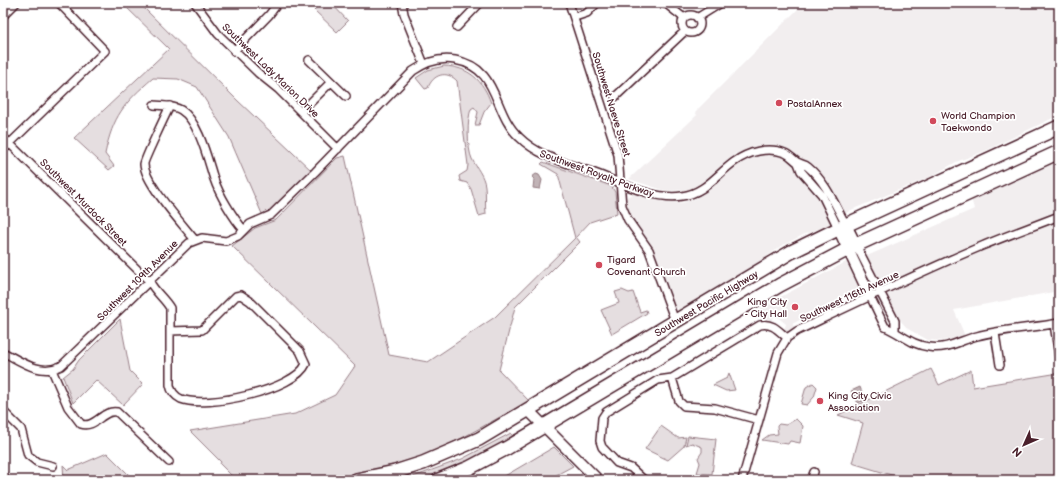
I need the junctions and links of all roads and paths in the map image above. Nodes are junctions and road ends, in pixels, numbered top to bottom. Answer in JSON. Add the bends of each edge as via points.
{"nodes":[{"id":1,"x":16,"y":3,"type":"edge"},
{"id":2,"x":58,"y":3,"type":"edge"},
{"id":3,"x":196,"y":3,"type":"edge"},
{"id":4,"x":278,"y":3,"type":"edge"},
{"id":5,"x":402,"y":3,"type":"edge"},
{"id":6,"x":480,"y":3,"type":"edge"},
{"id":7,"x":570,"y":3,"type":"edge"},
{"id":8,"x":597,"y":3,"type":"edge"},
{"id":9,"x":665,"y":3,"type":"edge"},
{"id":10,"x":721,"y":3,"type":"edge"},
{"id":11,"x":3,"y":16,"type":"edge"},
{"id":12,"x":575,"y":17,"type":"junction"},
{"id":13,"x":684,"y":18,"type":"junction"},
{"id":14,"x":697,"y":18,"type":"junction"},
{"id":15,"x":457,"y":27,"type":"dead end"},
{"id":16,"x":685,"y":31,"type":"junction"},
{"id":17,"x":234,"y":51,"type":"junction"},
{"id":18,"x":309,"y":60,"type":"dead end"},
{"id":19,"x":424,"y":64,"type":"junction"},
{"id":20,"x":331,"y":82,"type":"junction"},
{"id":21,"x":346,"y":96,"type":"dead end"},
{"id":22,"x":615,"y":98,"type":"dead end"},
{"id":23,"x":154,"y":105,"type":"dead end"},
{"id":24,"x":170,"y":106,"type":"junction"},
{"id":25,"x":301,"y":112,"type":"junction"},
{"id":26,"x":1059,"y":127,"type":"edge"},
{"id":27,"x":3,"y":137,"type":"edge"},
{"id":28,"x":10,"y":144,"type":"junction"},
{"id":29,"x":338,"y":149,"type":"junction"},
{"id":30,"x":3,"y":150,"type":"edge"},
{"id":31,"x":1059,"y":152,"type":"edge"},
{"id":32,"x":621,"y":182,"type":"junction"},
{"id":33,"x":1059,"y":216,"type":"edge"},
{"id":34,"x":842,"y":227,"type":"junction"},
{"id":35,"x":244,"y":230,"type":"junction"},
{"id":36,"x":195,"y":240,"type":"junction"},
{"id":37,"x":852,"y":247,"type":"junction"},
{"id":38,"x":150,"y":282,"type":"junction"},
{"id":39,"x":880,"y":292,"type":"junction"},
{"id":40,"x":870,"y":296,"type":"junction"},
{"id":41,"x":675,"y":321,"type":"junction"},
{"id":42,"x":1057,"y":324,"type":"edge"},
{"id":43,"x":170,"y":331,"type":"junction"},
{"id":44,"x":895,"y":331,"type":"junction"},
{"id":45,"x":995,"y":333,"type":"junction"},
{"id":46,"x":787,"y":338,"type":"junction"},
{"id":47,"x":3,"y":352,"type":"edge"},
{"id":48,"x":1059,"y":357,"type":"edge"},
{"id":49,"x":1000,"y":365,"type":"dead end"},
{"id":50,"x":52,"y":370,"type":"junction"},
{"id":51,"x":672,"y":378,"type":"junction"},
{"id":52,"x":528,"y":410,"type":"junction"},
{"id":53,"x":3,"y":411,"type":"edge"},
{"id":54,"x":759,"y":420,"type":"junction"},
{"id":55,"x":544,"y":426,"type":"junction"},
{"id":56,"x":169,"y":462,"type":"dead end"},
{"id":57,"x":53,"y":466,"type":"dead end"},
{"id":58,"x":814,"y":472,"type":"dead end"},
{"id":59,"x":3,"y":475,"type":"edge"},
{"id":60,"x":5,"y":480,"type":"edge"},
{"id":61,"x":356,"y":480,"type":"edge"},
{"id":62,"x":439,"y":480,"type":"edge"},
{"id":63,"x":598,"y":480,"type":"edge"},
{"id":64,"x":644,"y":480,"type":"edge"},
{"id":65,"x":742,"y":480,"type":"edge"},
{"id":66,"x":812,"y":480,"type":"edge"}],
"edges":[{"from":1,"to":11,"type":"street"},
{"from":2,"to":28,"type":"street","via":[[105,51]]},
{"from":3,"to":17,"type":"street","name":"Southwest Lady Marion Drive","via":[[210,26]]},
{"from":4,"to":17,"type":"street"},
{"from":5,"to":19,"type":"street"},
{"from":6,"to":15,"type":"street"},
{"from":7,"to":12,"type":"street","name":"Southwest Naeve Street"},
{"from":8,"to":12,"type":"street","via":[[587,13]]},
{"from":9,"to":13,"type":"street"},
{"from":10,"to":14,"type":"street"},
{"from":12,"to":32,"type":"street","name":"Southwest Naeve Street","via":[[618,155]]},
{"from":13,"to":14,"type":"street","via":[[691,15]]},
{"from":13,"to":16,"type":"street","via":[[682,25]]},
{"from":14,"to":16,"type":"street","via":[[700,24],[698,30],[692,33]]},
{"from":16,"to":22,"type":"street"},
{"from":17,"to":25,"type":"street","name":"Southwest Lady Marion Drive"},
{"from":18,"to":20,"type":"street"},
{"from":19,"to":29,"type":"street","via":[[413,72]]},
{"from":19,"to":32,"type":"street","name":"Southwest Royalty Parkway","via":[[450,58],[471,65],[487,78],[506,120],[527,144],[549,157]]},
{"from":20,"to":21,"type":"street"},
{"from":20,"to":25,"type":"street"},
{"from":23,"to":24,"type":"street"},
{"from":24,"to":35,"type":"street","via":[[182,110],[189,118],[200,138],[214,180]]},
{"from":24,"to":36,"type":"street","via":[[144,163],[150,182]]},
{"from":25,"to":29,"type":"street","name":"Southwest Lady Marion Drive"},
{"from":26,"to":34,"type":"highway","name":"Southwest Pacific Highway"},
{"from":27,"to":28,"type":"street","name":"Southwest Murdock Street"},
{"from":28,"to":30,"type":"street"},
{"from":28,"to":38,"type":"street","name":"Southwest Murdock Street"},
{"from":29,"to":35,"type":"street","via":[[274,212],[250,224]]},
{"from":31,"to":37,"type":"highway"},
{"from":32,"to":34,"type":"street","name":"Southwest Royalty Parkway","via":[[660,196],[689,195],[705,188],[732,163],[750,153],[778,151],[798,163],[801,171],[822,195]]},
{"from":32,"to":41,"type":"street","name":"Southwest Naeve Street","via":[[625,214],[649,250]]},
{"from":33,"to":39,"type":"street","name":"Southwest 116th Avenue","via":[[982,246]]},
{"from":34,"to":37,"type":"main road","name":"Southwest Royalty Parkway"},
{"from":34,"to":41,"type":"highway","name":"Southwest Pacific Highway","via":[[791,252]]},
{"from":35,"to":36,"type":"street","via":[[226,241],[202,238]]},
{"from":36,"to":38,"type":"street","name":"Southwest 109th Avenue"},
{"from":37,"to":39,"type":"street","name":"Southwest Royalty Parkway"},
{"from":37,"to":40,"type":"main road","name":"Southwest Royalty Parkway"},
{"from":37,"to":55,"type":"highway","via":[[780,284]]},
{"from":38,"to":43,"type":"street","name":"Southwest Murdock Street","via":[[170,308]]},
{"from":38,"to":50,"type":"street","name":"Southwest 109th Avenue","via":[[70,360]]},
{"from":39,"to":40,"type":"street","name":"Southwest 116th Avenue"},
{"from":39,"to":44,"type":"street","name":"Southwest Royalty Parkway","via":[[895,321]]},
{"from":40,"to":44,"type":"street","name":"Southwest Royalty Parkway","via":[[885,327]]},
{"from":40,"to":46,"type":"street","name":"Southwest 116th Avenue"},
{"from":41,"to":52,"type":"highway","name":"Southwest Pacific Highway"},
{"from":42,"to":45,"type":"street","name":"Southwest Royalty Parkway"},
{"from":42,"to":48,"type":"street"},
{"from":43,"to":43,"type":"street","name":"Southwest Murdock Street","via":[[202,330],[236,296],[241,295],[300,351],[306,364],[299,374],[251,395],[221,401],[184,400],[176,395],[170,385]]},
{"from":44,"to":45,"type":"street","name":"Southwest Royalty Parkway","via":[[909,341],[936,348]]},
{"from":45,"to":49,"type":"street"},
{"from":46,"to":51,"type":"street","via":[[767,323],[760,325]]},
{"from":46,"to":54,"type":"street","name":"Southwest 116th Avenue","via":[[778,353]]},
{"from":47,"to":50,"type":"street","via":[[40,370]]},
{"from":50,"to":56,"type":"street","via":[[68,407],[81,424],[91,424],[107,413],[118,412]]},
{"from":51,"to":54,"type":"street","via":[[679,401],[684,406],[715,408]]},
{"from":51,"to":64,"type":"street","via":[[658,380],[606,412],[602,418],[600,441],[604,449],[619,464],[631,468]]},
{"from":52,"to":55,"type":"main road"},
{"from":52,"to":61,"type":"highway","name":"Southwest Pacific Highway","via":[[479,439],[443,456],[395,472]]},
{"from":53,"to":57,"type":"street","via":[[22,429],[28,455],[37,462]]},
{"from":54,"to":65,"type":"street","name":"Southwest 116th Avenue"},
{"from":55,"to":62,"type":"highway","via":[[481,462]]},
{"from":55,"to":63,"type":"main road"},
{"from":58,"to":66,"type":"street"},
{"from":59,"to":60,"type":"street"}]}
